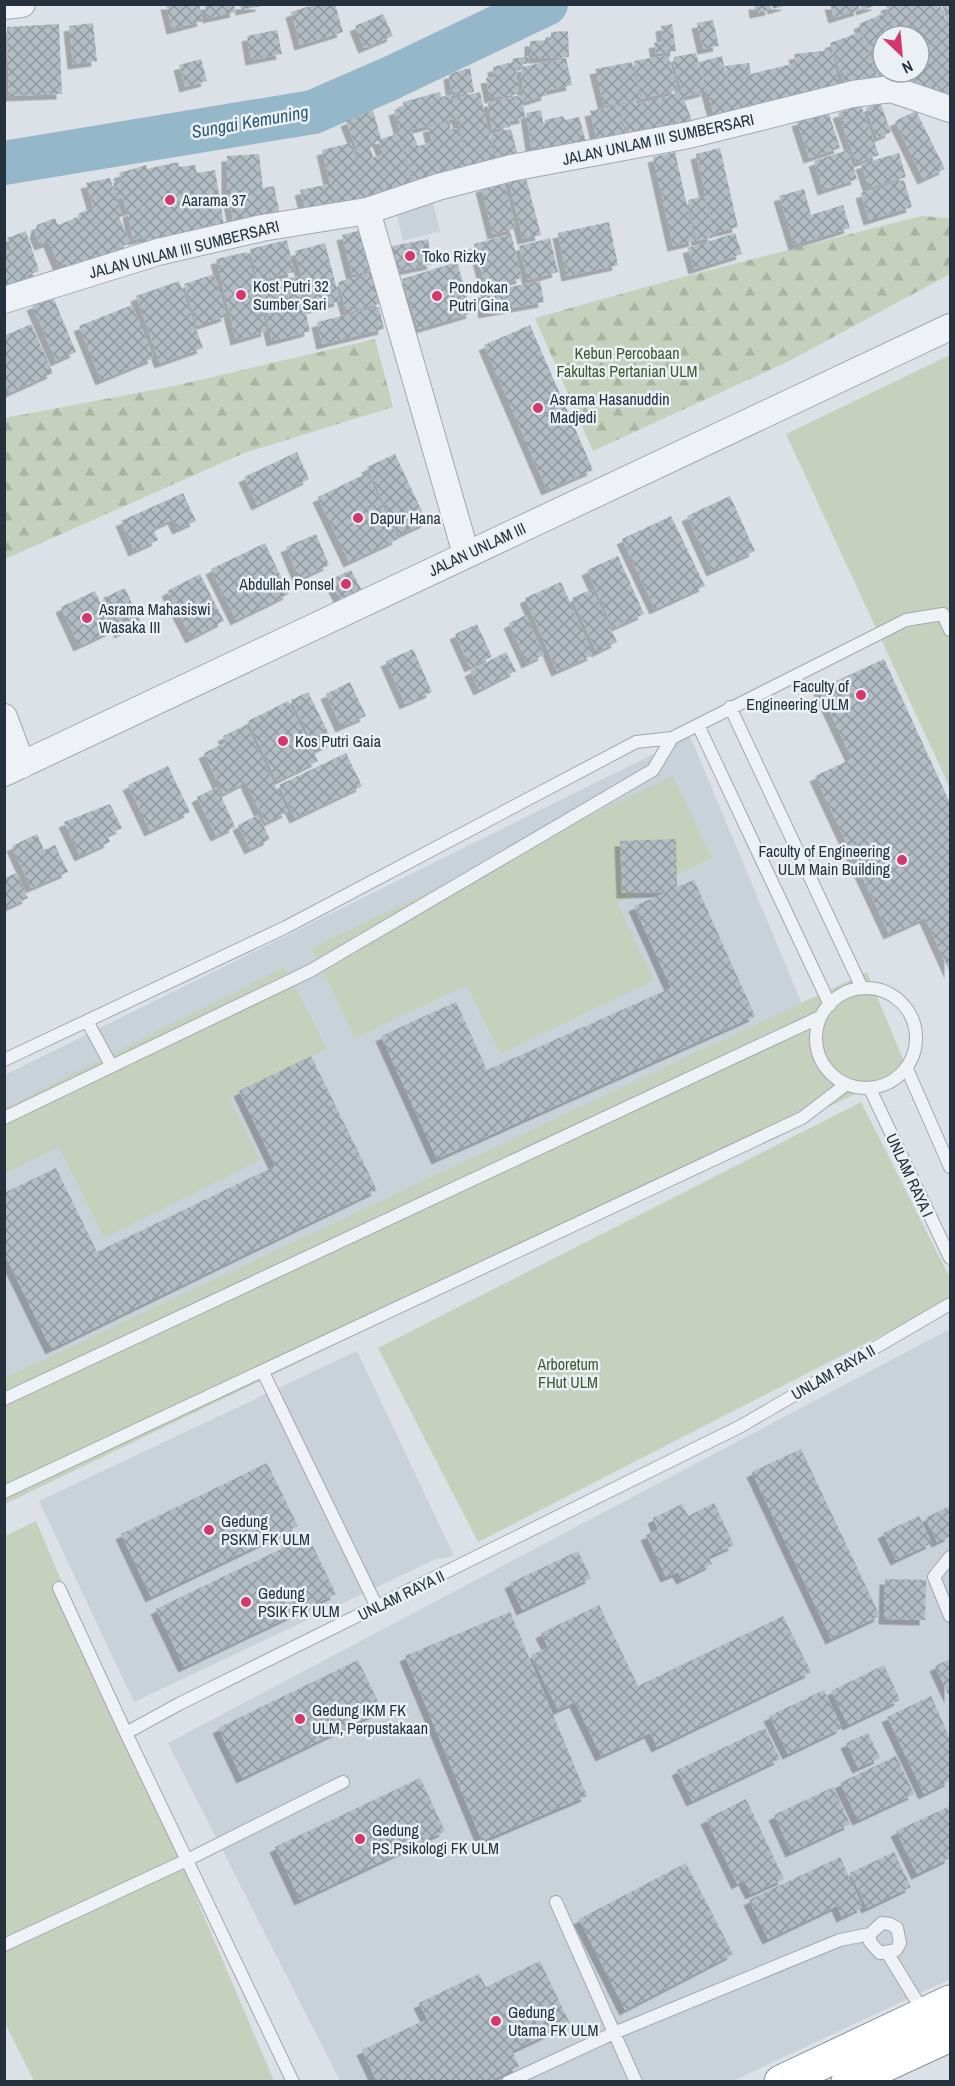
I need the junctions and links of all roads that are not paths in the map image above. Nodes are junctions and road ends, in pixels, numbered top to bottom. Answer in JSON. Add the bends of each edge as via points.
{"nodes":[{"id":1,"x":22,"y":4,"type":"edge"},
{"id":2,"x":4,"y":6,"type":"edge"},
{"id":3,"x":951,"y":109,"type":"edge"},
{"id":4,"x":367,"y":211,"type":"junction"},
{"id":5,"x":4,"y":300,"type":"edge"},
{"id":6,"x":951,"y":327,"type":"edge"},
{"id":7,"x":466,"y":554,"type":"junction"},
{"id":8,"x":947,"y":614,"type":"edge"},
{"id":9,"x":951,"y":630,"type":"edge"},
{"id":10,"x":729,"y":707,"type":"junction"},
{"id":11,"x":4,"y":717,"type":"edge"},
{"id":12,"x":698,"y":725,"type":"junction"},
{"id":13,"x":672,"y":738,"type":"junction"},
{"id":14,"x":13,"y":769,"type":"edge"},
{"id":15,"x":862,"y":987,"type":"junction"},
{"id":16,"x":830,"y":1005,"type":"junction"},
{"id":17,"x":820,"y":1017,"type":"junction"},
{"id":18,"x":87,"y":1021,"type":"junction"},
{"id":19,"x":4,"y":1060,"type":"edge"},
{"id":20,"x":111,"y":1065,"type":"junction"},
{"id":21,"x":907,"y":1070,"type":"junction"},
{"id":22,"x":844,"y":1086,"type":"junction"},
{"id":23,"x":871,"y":1091,"type":"junction"},
{"id":24,"x":4,"y":1118,"type":"edge"},
{"id":25,"x":951,"y":1167,"type":"edge"},
{"id":26,"x":951,"y":1258,"type":"edge"},
{"id":27,"x":951,"y":1304,"type":"edge"},
{"id":28,"x":263,"y":1372,"type":"junction"},
{"id":29,"x":4,"y":1399,"type":"edge"},
{"id":30,"x":4,"y":1492,"type":"edge"},
{"id":31,"x":951,"y":1557,"type":"edge"},
{"id":32,"x":59,"y":1588,"type":"dead end"},
{"id":33,"x":377,"y":1607,"type":"junction"},
{"id":34,"x":951,"y":1616,"type":"edge"},
{"id":35,"x":126,"y":1733,"type":"junction"},
{"id":36,"x":343,"y":1782,"type":"dead end"},
{"id":37,"x":187,"y":1860,"type":"junction"},
{"id":38,"x":556,"y":1902,"type":"dead end"},
{"id":39,"x":870,"y":1934,"type":"junction"},
{"id":40,"x":4,"y":1944,"type":"edge"},
{"id":41,"x":888,"y":1954,"type":"junction"},
{"id":42,"x":938,"y":2008,"type":"edge"},
{"id":43,"x":614,"y":2033,"type":"junction"},
{"id":44,"x":951,"y":2035,"type":"edge"},
{"id":45,"x":293,"y":2082,"type":"edge"},
{"id":46,"x":508,"y":2082,"type":"edge"},
{"id":47,"x":636,"y":2082,"type":"edge"},
{"id":48,"x":781,"y":2082,"type":"edge"},
{"id":49,"x":848,"y":2082,"type":"edge"}],
"edges":[{"from":1,"to":2,"type":"street"},
{"from":3,"to":4,"type":"street","name":"JALAN UNLAM III SUMBERSARI","via":[[891,88],[853,94],[689,135],[511,168]]},
{"from":4,"to":5,"type":"street","name":"JALAN UNLAM III SUMBERSARI","via":[[262,228],[158,252]]},
{"from":4,"to":7,"type":"street"},
{"from":6,"to":7,"type":"street","name":"JALAN UNLAM III"},
{"from":7,"to":14,"type":"street","name":"JALAN UNLAM III"},
{"from":8,"to":9,"type":"lane"},
{"from":8,"to":10,"type":"lane","via":[[906,620]]},
{"from":10,"to":12,"type":"lane"},
{"from":10,"to":15,"type":"lane"},
{"from":11,"to":14,"type":"street"},
{"from":12,"to":13,"type":"lane"},
{"from":12,"to":16,"type":"lane"},
{"from":13,"to":18,"type":"lane","via":[[636,742],[286,927]]},
{"from":13,"to":20,"type":"lane","via":[[653,770],[627,787],[310,971]]},
{"from":15,"to":16,"type":"lane","via":[[837,997]]},
{"from":15,"to":21,"type":"lane","via":[[888,992],[909,1008],[918,1033],[914,1060]]},
{"from":16,"to":17,"type":"lane"},
{"from":17,"to":22,"type":"lane","via":[[815,1044],[824,1069]]},
{"from":17,"to":29,"type":"lane"},
{"from":18,"to":19,"type":"lane"},
{"from":18,"to":20,"type":"lane"},
{"from":20,"to":24,"type":"lane"},
{"from":21,"to":23,"type":"lane"},
{"from":21,"to":25,"type":"lane"},
{"from":22,"to":23,"type":"lane"},
{"from":22,"to":28,"type":"lane","via":[[802,1118]]},
{"from":23,"to":26,"type":"lane","name":"UNLAM RAYA I"},
{"from":27,"to":33,"type":"lane","name":"UNLAM RAYA II","via":[[741,1426]]},
{"from":28,"to":30,"type":"lane"},
{"from":28,"to":33,"type":"lane"},
{"from":31,"to":34,"type":"lane","via":[[934,1577]]},
{"from":32,"to":35,"type":"lane"},
{"from":33,"to":35,"type":"lane","name":"UNLAM RAYA II"},
{"from":35,"to":37,"type":"lane"},
{"from":36,"to":37,"type":"lane"},
{"from":37,"to":40,"type":"lane"},
{"from":37,"to":45,"type":"lane"},
{"from":38,"to":43,"type":"lane"},
{"from":39,"to":41,"type":"lane","via":[[873,1949]]},
{"from":39,"to":41,"type":"lane","via":[[882,1923],[897,1928],[900,1943]]},
{"from":39,"to":43,"type":"lane","via":[[840,1940]]},
{"from":41,"to":42,"type":"lane"},
{"from":42,"to":48,"type":"highway"},
{"from":43,"to":46,"type":"lane"},
{"from":43,"to":47,"type":"lane"},
{"from":44,"to":49,"type":"highway"}]}
